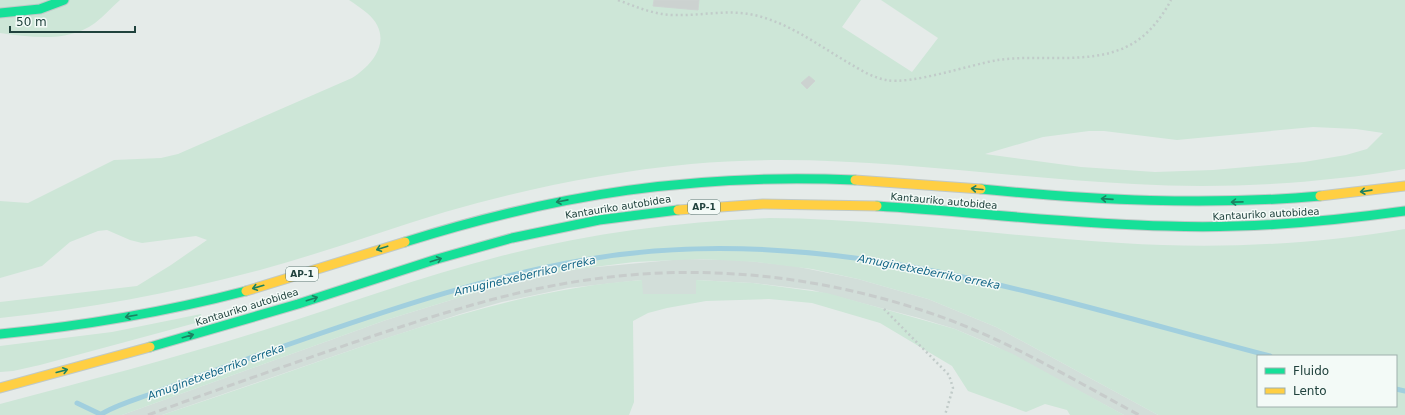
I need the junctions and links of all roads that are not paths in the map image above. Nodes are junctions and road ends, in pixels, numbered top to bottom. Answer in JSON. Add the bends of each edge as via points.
{"nodes":[{"id":1,"x":64,"y":0,"type":"edge"},
{"id":2,"x":0,"y":13,"type":"edge"},
{"id":3,"x":1405,"y":186,"type":"edge"},
{"id":4,"x":1405,"y":212,"type":"edge"},
{"id":5,"x":0,"y":334,"type":"edge"},
{"id":6,"x":0,"y":388,"type":"edge"}],
"edges":[{"from":1,"to":2,"type":"main road","via":[[40,9]]},
{"from":3,"to":5,"type":"main road","name":"Kantauriko autobidea","number":"AP-1","one_way":true,"via":[[1304,199],[1197,202],[1099,199],[846,178],[698,180],[600,193],[519,210],[458,226],[273,283],[198,302],[108,320]]},
{"from":6,"to":4,"type":"main road","name":"Kantauriko autobidea","number":"AP-1","one_way":true,"via":[[218,328],[488,245],[570,226],[656,212],[742,204],[822,204],[894,207],[1127,226],[1232,228],[1316,223]]}]}
